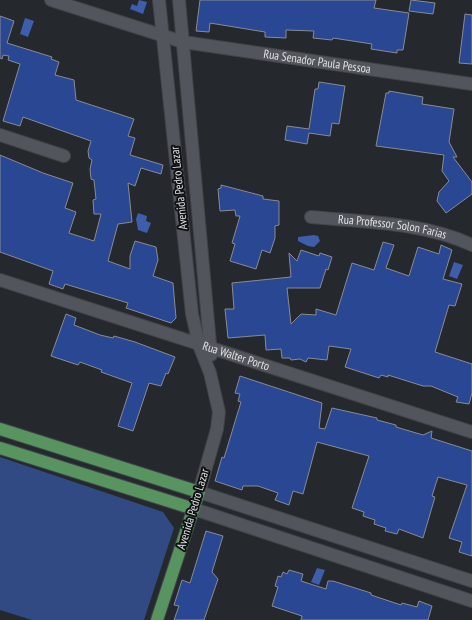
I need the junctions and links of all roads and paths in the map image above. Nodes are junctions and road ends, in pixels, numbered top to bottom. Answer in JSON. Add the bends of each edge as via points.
{"nodes":[{"id":1,"x":51,"y":0,"type":"edge"},
{"id":2,"x":160,"y":0,"type":"edge"},
{"id":3,"x":179,"y":0,"type":"edge"},
{"id":4,"x":163,"y":37,"type":"junction"},
{"id":5,"x":183,"y":42,"type":"junction"},
{"id":6,"x":472,"y":84,"type":"edge"},
{"id":7,"x":0,"y":135,"type":"edge"},
{"id":8,"x":193,"y":155,"type":"junction"},
{"id":9,"x":64,"y":156,"type":"dead end"},
{"id":10,"x":176,"y":157,"type":"junction"},
{"id":11,"x":311,"y":217,"type":"dead end"},
{"id":12,"x":472,"y":245,"type":"edge"},
{"id":13,"x":0,"y":280,"type":"edge"},
{"id":14,"x":199,"y":345,"type":"junction"},
{"id":15,"x":211,"y":349,"type":"junction"},
{"id":16,"x":210,"y":373,"type":"junction"},
{"id":17,"x":0,"y":429,"type":"edge"},
{"id":18,"x":472,"y":432,"type":"edge"},
{"id":19,"x":58,"y":447,"type":"junction"},
{"id":20,"x":0,"y":448,"type":"edge"},
{"id":21,"x":51,"y":464,"type":"junction"},
{"id":22,"x":199,"y":492,"type":"junction"},
{"id":23,"x":194,"y":509,"type":"junction"},
{"id":24,"x":362,"y":545,"type":"junction"},
{"id":25,"x":357,"y":562,"type":"junction"},
{"id":26,"x":472,"y":581,"type":"edge"},
{"id":27,"x":472,"y":601,"type":"edge"},
{"id":28,"x":157,"y":620,"type":"edge"}],
"edges":[{"from":1,"to":4,"type":"street","name":"Rua Senador Paula Pessoa"},
{"from":2,"to":4,"type":"street","name":"Avenida Pedro Lazar"},
{"from":3,"to":5,"type":"street","name":"Avenida Pedro Lazar"},
{"from":4,"to":5,"type":"street","name":"Rua Senador Paula Pessoa"},
{"from":4,"to":10,"type":"street","name":"Avenida Pedro Lazar"},
{"from":5,"to":6,"type":"street","name":"Rua Senador Paula Pessoa"},
{"from":5,"to":8,"type":"street","name":"Avenida Pedro Lazar"},
{"from":7,"to":9,"type":"street"},
{"from":8,"to":10,"type":"street"},
{"from":8,"to":15,"type":"street","name":"Avenida Pedro Lazar"},
{"from":10,"to":14,"type":"street","name":"Avenida Pedro Lazar","via":[[192,314]]},
{"from":11,"to":12,"type":"street","name":"Rua Professor Solon Farias","via":[[451,235]]},
{"from":13,"to":14,"type":"street","name":"Rua Walter Porto"},
{"from":14,"to":15,"type":"street","name":"Rua Walter Porto"},
{"from":14,"to":16,"type":"street","name":"Avenida Pedro Lazar"},
{"from":15,"to":16,"type":"street","name":"Avenida Pedro Lazar"},
{"from":15,"to":18,"type":"street","name":"Rua Walter Porto"},
{"from":16,"to":22,"type":"street","name":"Avenida Pedro Lazar","via":[[217,399],[218,420]]},
{"from":17,"to":19,"type":"main road"},
{"from":19,"to":21,"type":"main road"},
{"from":19,"to":22,"type":"main road"},
{"from":20,"to":21,"type":"main road"},
{"from":21,"to":23,"type":"main road"},
{"from":22,"to":23,"type":"main road","name":"Avenida Pedro Lazar"},
{"from":22,"to":24,"type":"street"},
{"from":23,"to":25,"type":"street"},
{"from":23,"to":28,"type":"main road","name":"Avenida Pedro Lazar"},
{"from":24,"to":25,"type":"street"},
{"from":24,"to":26,"type":"street"},
{"from":25,"to":27,"type":"street"}]}
